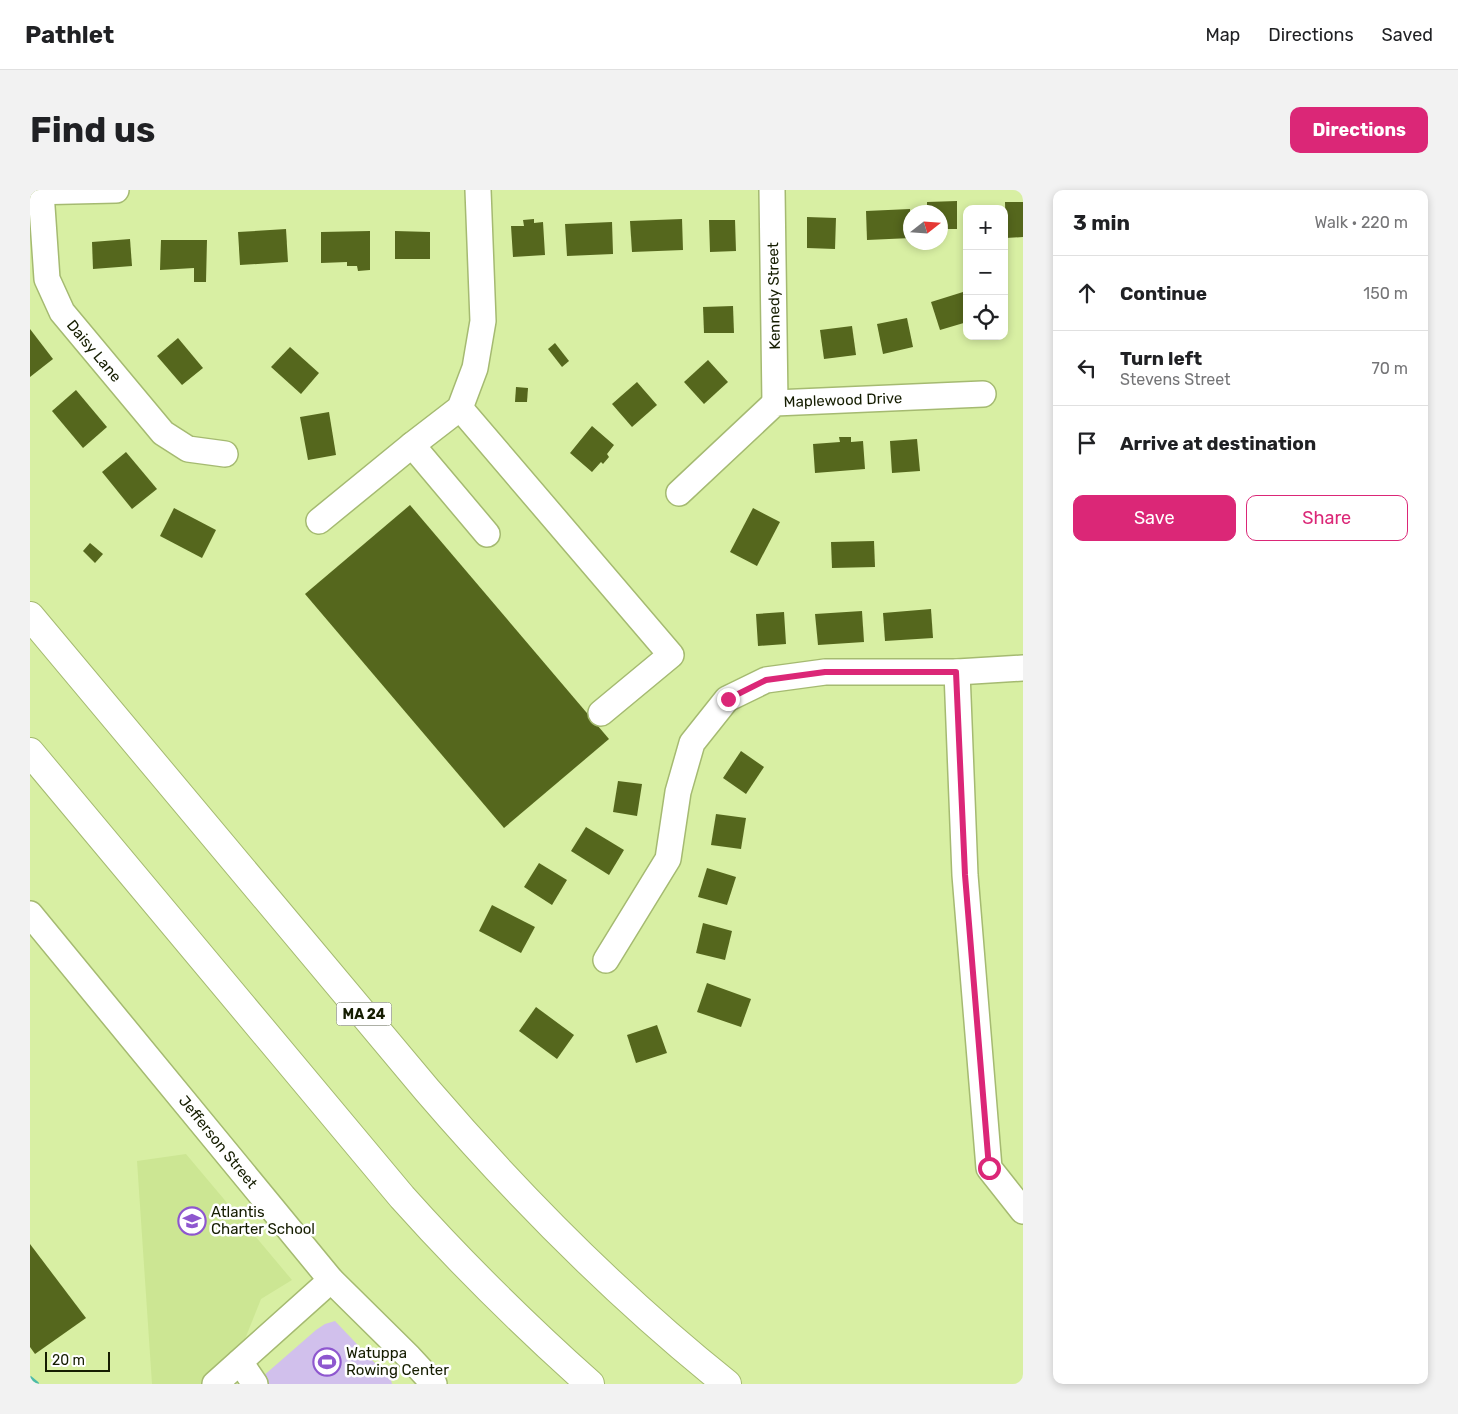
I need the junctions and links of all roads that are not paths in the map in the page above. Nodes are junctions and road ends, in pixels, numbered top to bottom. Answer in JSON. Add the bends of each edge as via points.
{"nodes":[{"id":1,"x":116,"y":190,"type":"edge"},
{"id":2,"x":478,"y":190,"type":"edge"},
{"id":3,"x":772,"y":190,"type":"edge"},
{"id":4,"x":36,"y":192,"type":"edge"},
{"id":5,"x":983,"y":394,"type":"dead end"},
{"id":6,"x":775,"y":402,"type":"junction"},
{"id":7,"x":460,"y":408,"type":"junction"},
{"id":8,"x":412,"y":445,"type":"junction"},
{"id":9,"x":225,"y":454,"type":"dead end"},
{"id":10,"x":679,"y":493,"type":"dead end"},
{"id":11,"x":319,"y":521,"type":"dead end"},
{"id":12,"x":487,"y":534,"type":"dead end"},
{"id":13,"x":30,"y":616,"type":"edge"},
{"id":14,"x":1023,"y":668,"type":"edge"},
{"id":15,"x":956,"y":672,"type":"junction"},
{"id":16,"x":601,"y":713,"type":"dead end"},
{"id":17,"x":30,"y":752,"type":"edge"},
{"id":18,"x":30,"y":914,"type":"edge"},
{"id":19,"x":606,"y":960,"type":"dead end"},
{"id":20,"x":1023,"y":1210,"type":"edge"},
{"id":21,"x":331,"y":1280,"type":"junction"},
{"id":22,"x":240,"y":1362,"type":"junction"},
{"id":23,"x":215,"y":1384,"type":"edge"},
{"id":24,"x":255,"y":1384,"type":"edge"},
{"id":25,"x":434,"y":1384,"type":"edge"},
{"id":26,"x":590,"y":1384,"type":"edge"},
{"id":27,"x":727,"y":1384,"type":"edge"}],
"edges":[{"from":1,"to":4,"type":"street"},
{"from":2,"to":7,"type":"street","via":[[484,320],[475,368]]},
{"from":3,"to":6,"type":"street","name":"Kennedy Street"},
{"from":4,"to":9,"type":"street","name":"Daisy Lane","via":[[47,279],[62,312],[163,434],[188,449]]},
{"from":5,"to":6,"type":"street","name":"Maplewood Drive"},
{"from":6,"to":10,"type":"street","name":"Maplewood Drive"},
{"from":7,"to":8,"type":"street"},
{"from":7,"to":16,"type":"street","via":[[671,655]]},
{"from":8,"to":11,"type":"street"},
{"from":8,"to":12,"type":"street"},
{"from":13,"to":27,"type":"highway","number":"MA 24","via":[[479,1150],[589,1264]]},
{"from":14,"to":15,"type":"street"},
{"from":15,"to":19,"type":"street","via":[[825,672],[766,680],[728,699],[692,743],[678,792],[668,859]]},
{"from":15,"to":20,"type":"street","via":[[965,875],[989,1168]]},
{"from":17,"to":26,"type":"highway","via":[[409,1204],[512,1312]]},
{"from":18,"to":21,"type":"street","name":"Jefferson Street"},
{"from":21,"to":22,"type":"street"},
{"from":21,"to":25,"type":"street","name":"Jefferson Street"},
{"from":22,"to":23,"type":"street"},
{"from":22,"to":24,"type":"street"}]}
